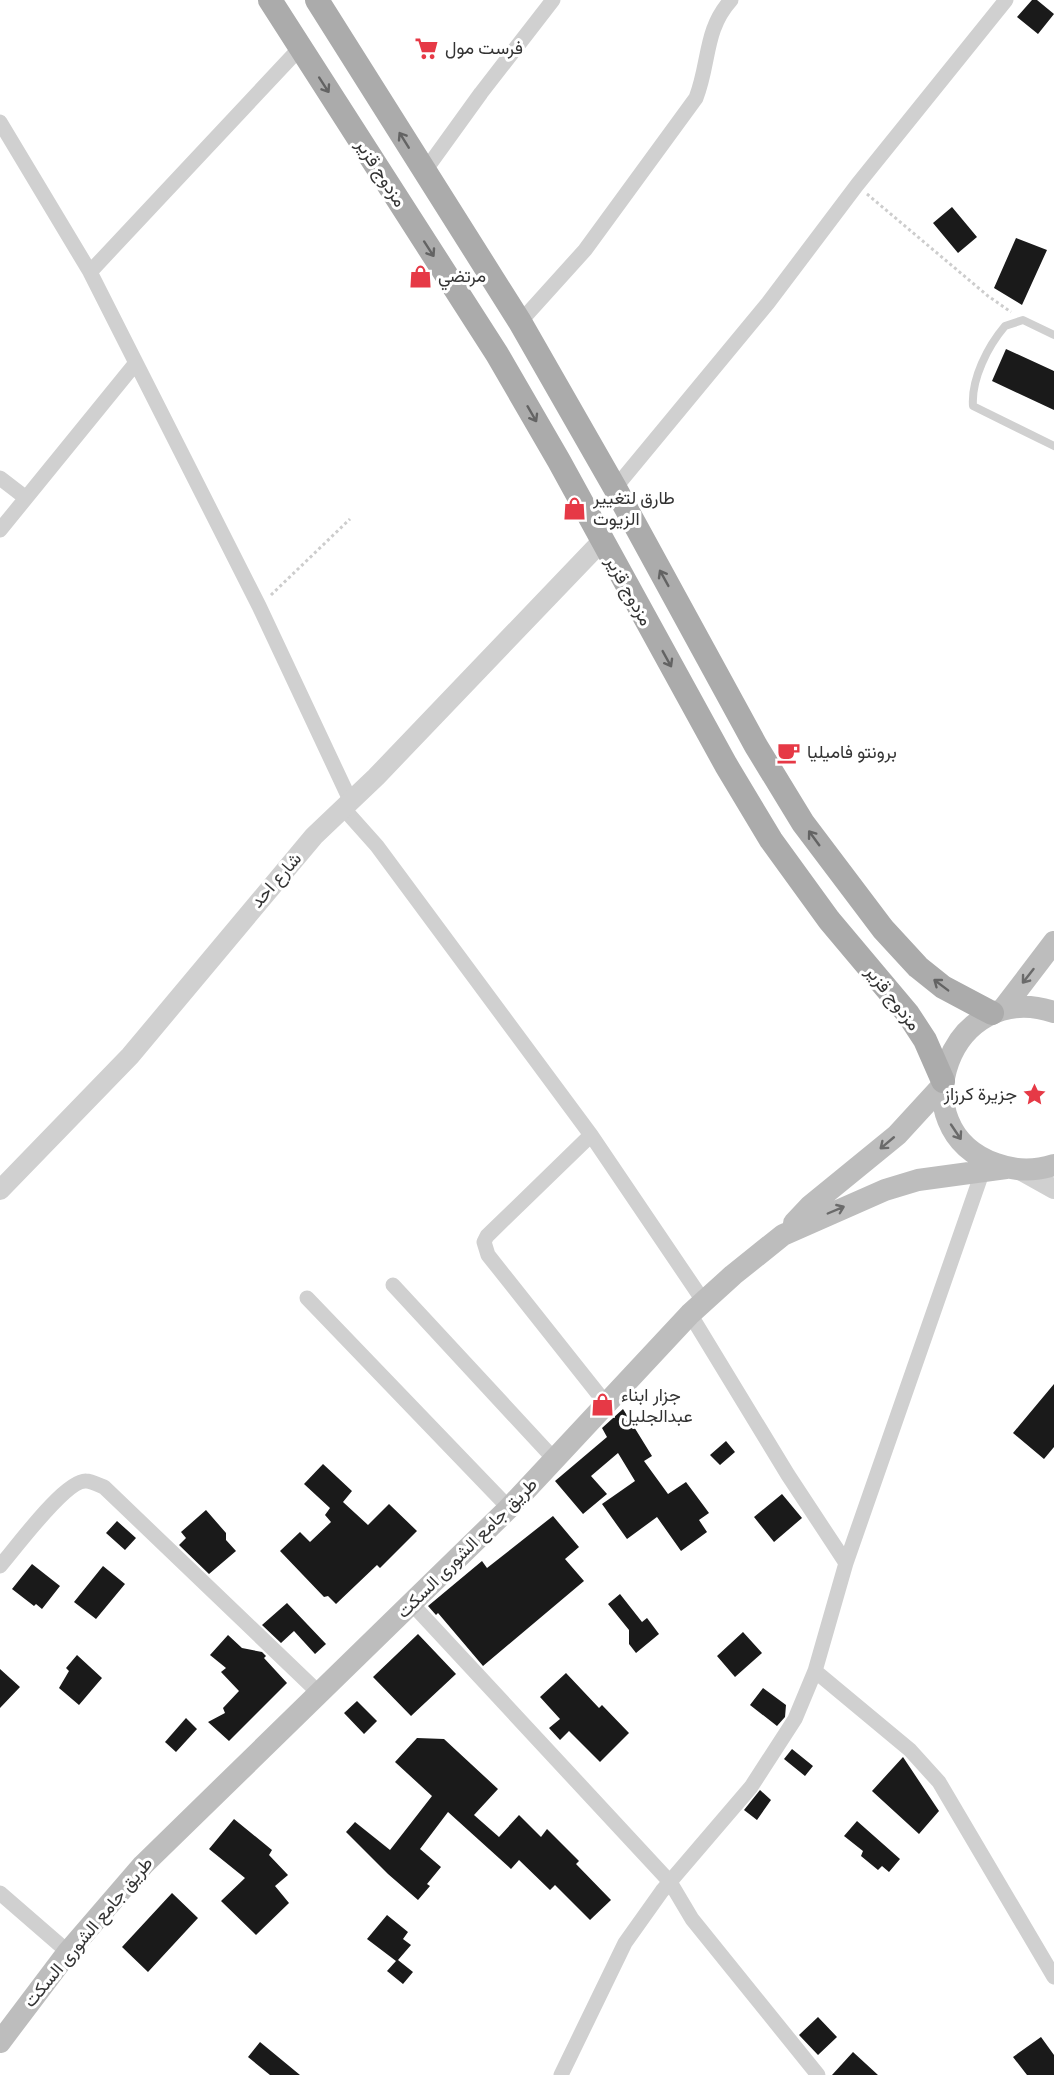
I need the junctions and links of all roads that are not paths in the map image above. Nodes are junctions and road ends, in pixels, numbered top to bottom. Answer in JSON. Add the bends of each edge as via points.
{"nodes":[{"id":1,"x":270,"y":0,"type":"edge"},
{"id":2,"x":317,"y":0,"type":"edge"},
{"id":3,"x":553,"y":0,"type":"edge"},
{"id":4,"x":731,"y":0,"type":"edge"},
{"id":5,"x":1006,"y":0,"type":"edge"},
{"id":6,"x":300,"y":48,"type":"junction"},
{"id":7,"x":0,"y":122,"type":"edge"},
{"id":8,"x":424,"y":172,"type":"junction"},
{"id":9,"x":90,"y":272,"type":"junction"},
{"id":10,"x":520,"y":322,"type":"junction"},
{"id":11,"x":1054,"y":335,"type":"edge"},
{"id":12,"x":135,"y":364,"type":"junction"},
{"id":13,"x":589,"y":443,"type":"junction"},
{"id":14,"x":1054,"y":446,"type":"edge"},
{"id":15,"x":559,"y":461,"type":"junction"},
{"id":16,"x":0,"y":478,"type":"edge"},
{"id":17,"x":615,"y":488,"type":"junction"},
{"id":18,"x":26,"y":498,"type":"junction"},
{"id":19,"x":0,"y":530,"type":"edge"},
{"id":20,"x":602,"y":541,"type":"junction"},
{"id":21,"x":348,"y":806,"type":"junction"},
{"id":22,"x":1054,"y":942,"type":"edge"},
{"id":23,"x":997,"y":1011,"type":"junction"},
{"id":24,"x":1054,"y":1012,"type":"edge"},
{"id":25,"x":943,"y":1083,"type":"junction"},
{"id":26,"x":591,"y":1135,"type":"junction"},
{"id":27,"x":1054,"y":1164,"type":"edge"},
{"id":28,"x":1013,"y":1169,"type":"junction"},
{"id":29,"x":982,"y":1173,"type":"junction"},
{"id":30,"x":1054,"y":1189,"type":"edge"},
{"id":31,"x":0,"y":1190,"type":"edge"},
{"id":32,"x":783,"y":1235,"type":"junction"},
{"id":33,"x":393,"y":1286,"type":"dead end"},
{"id":34,"x":307,"y":1298,"type":"dead end"},
{"id":35,"x":697,"y":1308,"type":"junction"},
{"id":36,"x":607,"y":1404,"type":"junction"},
{"id":37,"x":555,"y":1460,"type":"junction"},
{"id":38,"x":509,"y":1508,"type":"junction"},
{"id":39,"x":846,"y":1563,"type":"junction"},
{"id":40,"x":0,"y":1566,"type":"edge"},
{"id":41,"x":412,"y":1604,"type":"junction"},
{"id":42,"x":815,"y":1671,"type":"junction"},
{"id":43,"x":320,"y":1694,"type":"junction"},
{"id":44,"x":670,"y":1882,"type":"junction"},
{"id":45,"x":0,"y":1893,"type":"edge"},
{"id":46,"x":68,"y":1952,"type":"junction"},
{"id":47,"x":1054,"y":1977,"type":"edge"},
{"id":48,"x":0,"y":2042,"type":"edge"},
{"id":49,"x":561,"y":2075,"type":"edge"},
{"id":50,"x":818,"y":2075,"type":"edge"}],
"edges":[{"from":1,"to":6,"type":"main road","name":"مزدوج قزير"},
{"from":8,"to":2,"type":"main road","name":"مزدوج قزير","one_way":true},
{"from":3,"to":8,"type":"street"},
{"from":4,"to":10,"type":"street","via":[[718,14],[710,35],[704,78],[696,98],[585,250]]},
{"from":5,"to":17,"type":"street","via":[[768,303]]},
{"from":6,"to":9,"type":"street"},
{"from":6,"to":15,"type":"main road","name":"مزدوج قزير","one_way":true,"via":[[497,354]]},
{"from":7,"to":9,"type":"street"},
{"from":8,"to":10,"type":"main road","name":"مزدوج قزير"},
{"from":9,"to":12,"type":"street"},
{"from":10,"to":13,"type":"main road","name":"مزدوج قزير"},
{"from":11,"to":14,"type":"lane","via":[[1023,320],[1005,326],[977,376],[972,394],[973,406]]},
{"from":12,"to":18,"type":"street"},
{"from":12,"to":21,"type":"street","via":[[259,606]]},
{"from":13,"to":15,"type":"main road"},
{"from":13,"to":17,"type":"main road","name":"مزدوج قزير"},
{"from":15,"to":20,"type":"main road","name":"مزدوج قزير"},
{"from":16,"to":18,"type":"street"},
{"from":23,"to":17,"type":"main road","name":"مزدوج قزير","one_way":true,"via":[[944,987],[918,967],[877,921],[803,822],[756,746]]},
{"from":18,"to":19,"type":"street"},
{"from":20,"to":21,"type":"street","name":"شارع احد"},
{"from":20,"to":25,"type":"main road","name":"مزدوج قزير","one_way":true,"via":[[771,840],[829,920],[908,1014],[925,1040]]},
{"from":21,"to":26,"type":"street"},
{"from":21,"to":31,"type":"street","name":"شارع احد","via":[[314,836],[130,1056]]},
{"from":22,"to":23,"type":"main road","one_way":true},
{"from":23,"to":24,"type":"main road","via":[[1028,1006]]},
{"from":23,"to":25,"type":"main road","via":[[977,1022],[958,1040],[946,1064]]},
{"from":25,"to":28,"type":"main road","one_way":true,"via":[[950,1122],[960,1138],[973,1152]]},
{"from":25,"to":32,"type":"main road","one_way":true,"via":[[897,1135],[810,1206]]},
{"from":26,"to":35,"type":"street"},
{"from":26,"to":36,"type":"street","via":[[484,1242],[488,1255]]},
{"from":27,"to":28,"type":"main road","name":"طريق جامع الشورى السكت"},
{"from":28,"to":29,"type":"main road","name":"طريق جامع الشورى السكت"},
{"from":28,"to":30,"type":"street"},
{"from":32,"to":29,"type":"main road","name":"طريق جامع الشورى السكت","one_way":true,"via":[[885,1190],[918,1180]]},
{"from":29,"to":39,"type":"street"},
{"from":32,"to":35,"type":"main road","name":"طريق جامع الشورى السكت","via":[[757,1253]]},
{"from":33,"to":37,"type":"street"},
{"from":34,"to":38,"type":"street"},
{"from":35,"to":36,"type":"main road","name":"طريق جامع الشورى السكت"},
{"from":35,"to":39,"type":"street","via":[[788,1475]]},
{"from":36,"to":37,"type":"main road","name":"طريق جامع الشورى السكت"},
{"from":37,"to":38,"type":"main road","name":"طريق جامع الشورى السكت"},
{"from":38,"to":41,"type":"main road","name":"طريق جامع الشورى السكت"},
{"from":39,"to":42,"type":"street"},
{"from":40,"to":43,"type":"street","via":[[74,1484],[86,1481],[104,1487]]},
{"from":41,"to":43,"type":"main road","name":"طريق جامع الشورى السكت"},
{"from":41,"to":44,"type":"street"},
{"from":42,"to":44,"type":"street","via":[[795,1719],[750,1787]]},
{"from":42,"to":47,"type":"street","via":[[910,1749],[939,1782]]},
{"from":43,"to":46,"type":"main road","name":"طريق جامع الشورى السكت","via":[[143,1865]]},
{"from":44,"to":49,"type":"street","via":[[625,1943]]},
{"from":44,"to":50,"type":"street","via":[[692,1919]]},
{"from":45,"to":46,"type":"street"},
{"from":46,"to":48,"type":"main road","name":"طريق جامع الشورى السكت"}]}
